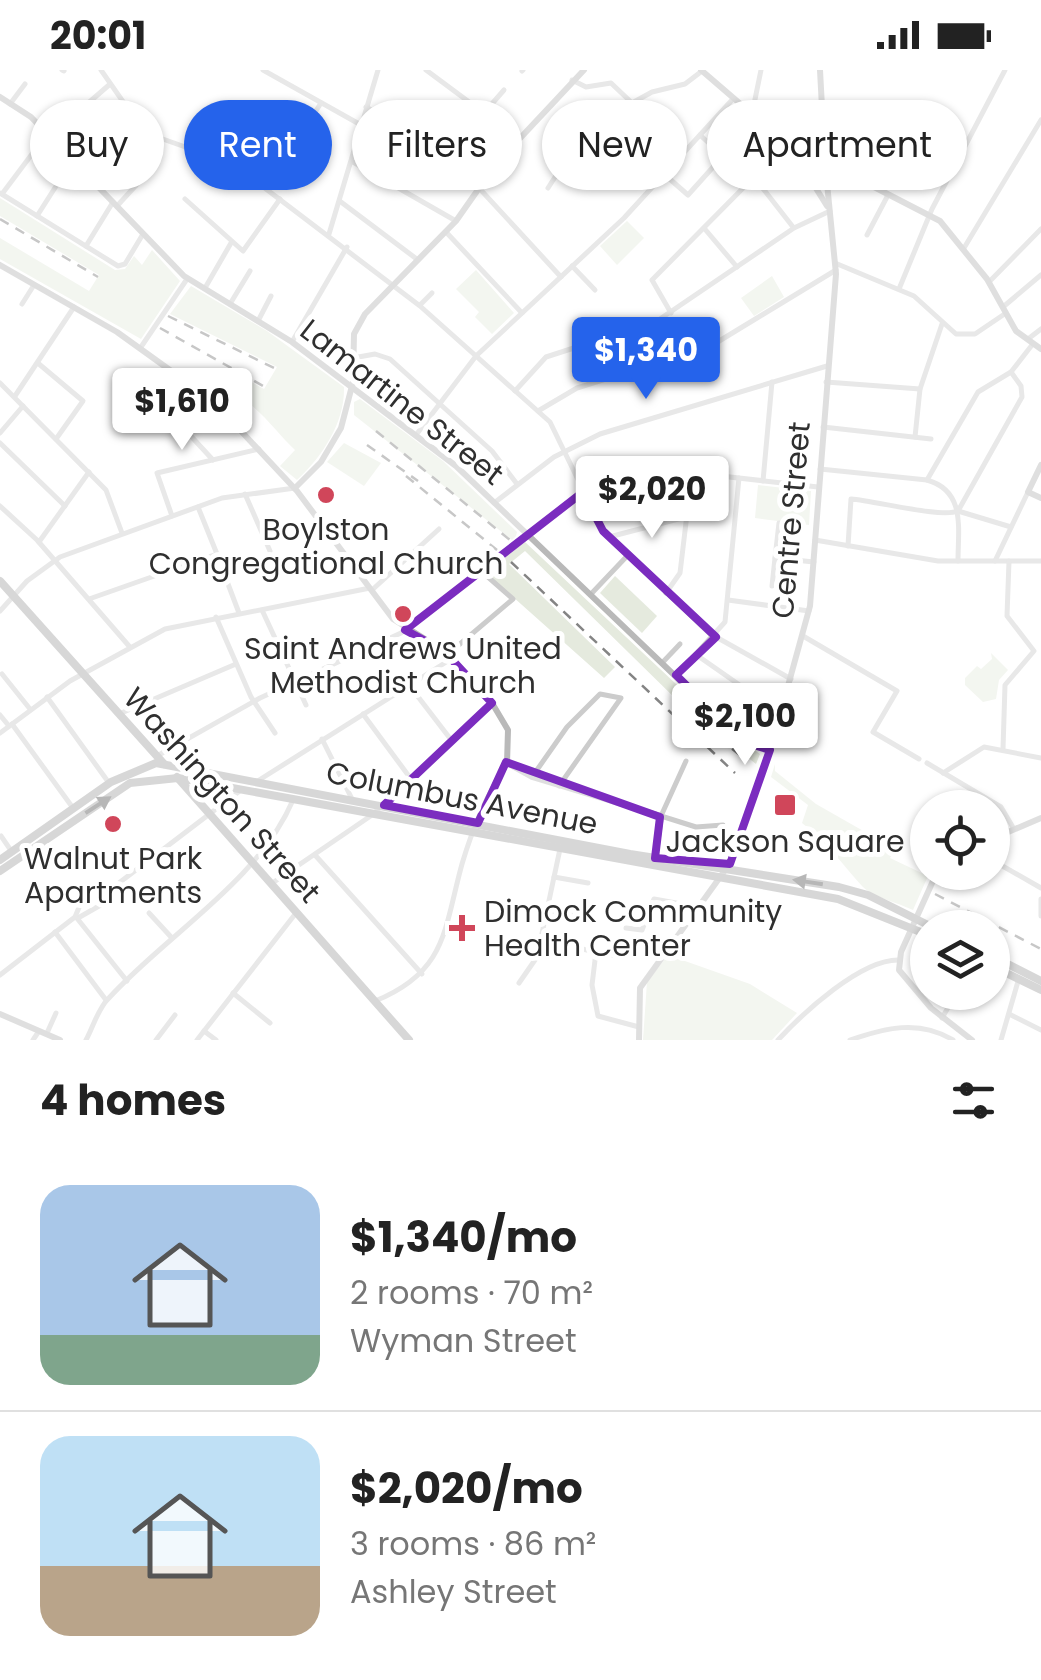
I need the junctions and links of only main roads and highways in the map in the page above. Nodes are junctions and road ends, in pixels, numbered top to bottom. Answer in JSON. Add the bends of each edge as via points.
{"nodes":[{"id":1,"x":0,"y":580,"type":"edge"},
{"id":2,"x":166,"y":765,"type":"junction"},
{"id":3,"x":178,"y":778,"type":"junction"},
{"id":4,"x":0,"y":860,"type":"edge"},
{"id":5,"x":0,"y":871,"type":"edge"},
{"id":6,"x":910,"y":921,"type":"edge"},
{"id":7,"x":910,"y":922,"type":"edge"},
{"id":8,"x":1010,"y":965,"type":"edge"},
{"id":9,"x":1010,"y":974,"type":"edge"},
{"id":10,"x":1041,"y":981,"type":"edge"},
{"id":11,"x":1041,"y":990,"type":"edge"},
{"id":12,"x":409,"y":1040,"type":"edge"}],
"edges":[{"from":1,"to":2,"type":"main road","name":"Washington Street"},
{"from":2,"to":3,"type":"main road","name":"Washington Street"},
{"from":2,"to":4,"type":"main road","name":"Columbus Avenue","via":[[144,765],[109,783]]},
{"from":6,"to":2,"type":"main road","name":"Columbus Avenue","one_way":true,"via":[[856,891]]},
{"from":5,"to":3,"type":"main road","name":"Columbus Avenue","one_way":true,"via":[[132,782]]},
{"from":3,"to":7,"type":"main road","name":"Columbus Avenue","via":[[842,899]]},
{"from":3,"to":12,"type":"main road","name":"Washington Street"},
{"from":8,"to":10,"type":"main road"},
{"from":9,"to":11,"type":"main road"}]}
